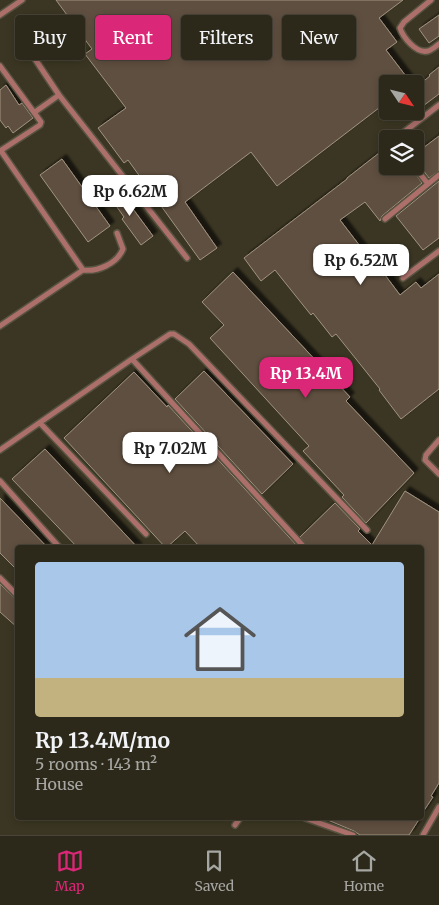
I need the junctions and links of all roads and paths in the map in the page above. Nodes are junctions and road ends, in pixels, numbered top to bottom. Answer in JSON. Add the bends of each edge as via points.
{"nodes":[{"id":1,"x":22,"y":0,"type":"edge"},
{"id":2,"x":431,"y":0,"type":"edge"},
{"id":3,"x":0,"y":15,"type":"edge"},
{"id":4,"x":439,"y":44,"type":"edge"},
{"id":5,"x":35,"y":60,"type":"edge"},
{"id":6,"x":0,"y":66,"type":"edge"},
{"id":7,"x":59,"y":95,"type":"junction"},
{"id":8,"x":438,"y":108,"type":"edge"},
{"id":9,"x":35,"y":112,"type":"junction"},
{"id":10,"x":407,"y":130,"type":"edge"},
{"id":11,"x":1,"y":151,"type":"edge"},
{"id":12,"x":421,"y":175,"type":"edge"},
{"id":13,"x":439,"y":175,"type":"edge"},
{"id":14,"x":428,"y":184,"type":"junction"},
{"id":15,"x":384,"y":219,"type":"dead end"},
{"id":16,"x":117,"y":233,"type":"dead end"},
{"id":17,"x":439,"y":251,"type":"edge"},
{"id":18,"x":187,"y":258,"type":"dead end"},
{"id":19,"x":83,"y":270,"type":"junction"},
{"id":20,"x":403,"y":278,"type":"dead end"},
{"id":21,"x":0,"y":326,"type":"edge"},
{"id":22,"x":132,"y":359,"type":"junction"},
{"id":23,"x":40,"y":423,"type":"junction"},
{"id":24,"x":439,"y":440,"type":"edge"},
{"id":25,"x":0,"y":450,"type":"edge"},
{"id":26,"x":439,"y":474,"type":"edge"},
{"id":27,"x":0,"y":481,"type":"edge"},
{"id":28,"x":367,"y":530,"type":"dead end"},
{"id":29,"x":146,"y":534,"type":"dead end"},
{"id":30,"x":57,"y":545,"type":"edge"},
{"id":31,"x":302,"y":545,"type":"edge"},
{"id":32,"x":0,"y":578,"type":"edge"},
{"id":33,"x":15,"y":593,"type":"edge"},
{"id":34,"x":439,"y":807,"type":"edge"},
{"id":35,"x":239,"y":820,"type":"edge"},
{"id":36,"x":311,"y":820,"type":"edge"},
{"id":37,"x":235,"y":825,"type":"dead end"},
{"id":38,"x":353,"y":835,"type":"edge"},
{"id":39,"x":424,"y":835,"type":"edge"}],
"edges":[{"from":1,"to":3,"type":"lane"},
{"from":2,"to":4,"type":"lane","via":[[400,28],[402,34],[421,51],[428,51]]},
{"from":5,"to":7,"type":"lane"},
{"from":6,"to":9,"type":"lane","via":[[4,78]]},
{"from":7,"to":9,"type":"lane"},
{"from":7,"to":18,"type":"lane"},
{"from":8,"to":10,"type":"lane"},
{"from":9,"to":11,"type":"lane","via":[[40,125]]},
{"from":11,"to":19,"type":"lane"},
{"from":12,"to":14,"type":"lane"},
{"from":13,"to":14,"type":"lane"},
{"from":14,"to":15,"type":"lane"},
{"from":16,"to":19,"type":"lane","via":[[123,249],[120,254],[97,270]]},
{"from":17,"to":20,"type":"lane"},
{"from":19,"to":21,"type":"lane"},
{"from":22,"to":23,"type":"lane"},
{"from":22,"to":28,"type":"lane","via":[[170,334],[189,344]]},
{"from":22,"to":31,"type":"lane"},
{"from":23,"to":25,"type":"lane"},
{"from":23,"to":29,"type":"lane"},
{"from":24,"to":26,"type":"lane","via":[[425,460]]},
{"from":27,"to":30,"type":"lane"},
{"from":32,"to":33,"type":"lane"},
{"from":34,"to":39,"type":"lane"},
{"from":35,"to":37,"type":"lane"},
{"from":36,"to":38,"type":"lane"}]}
